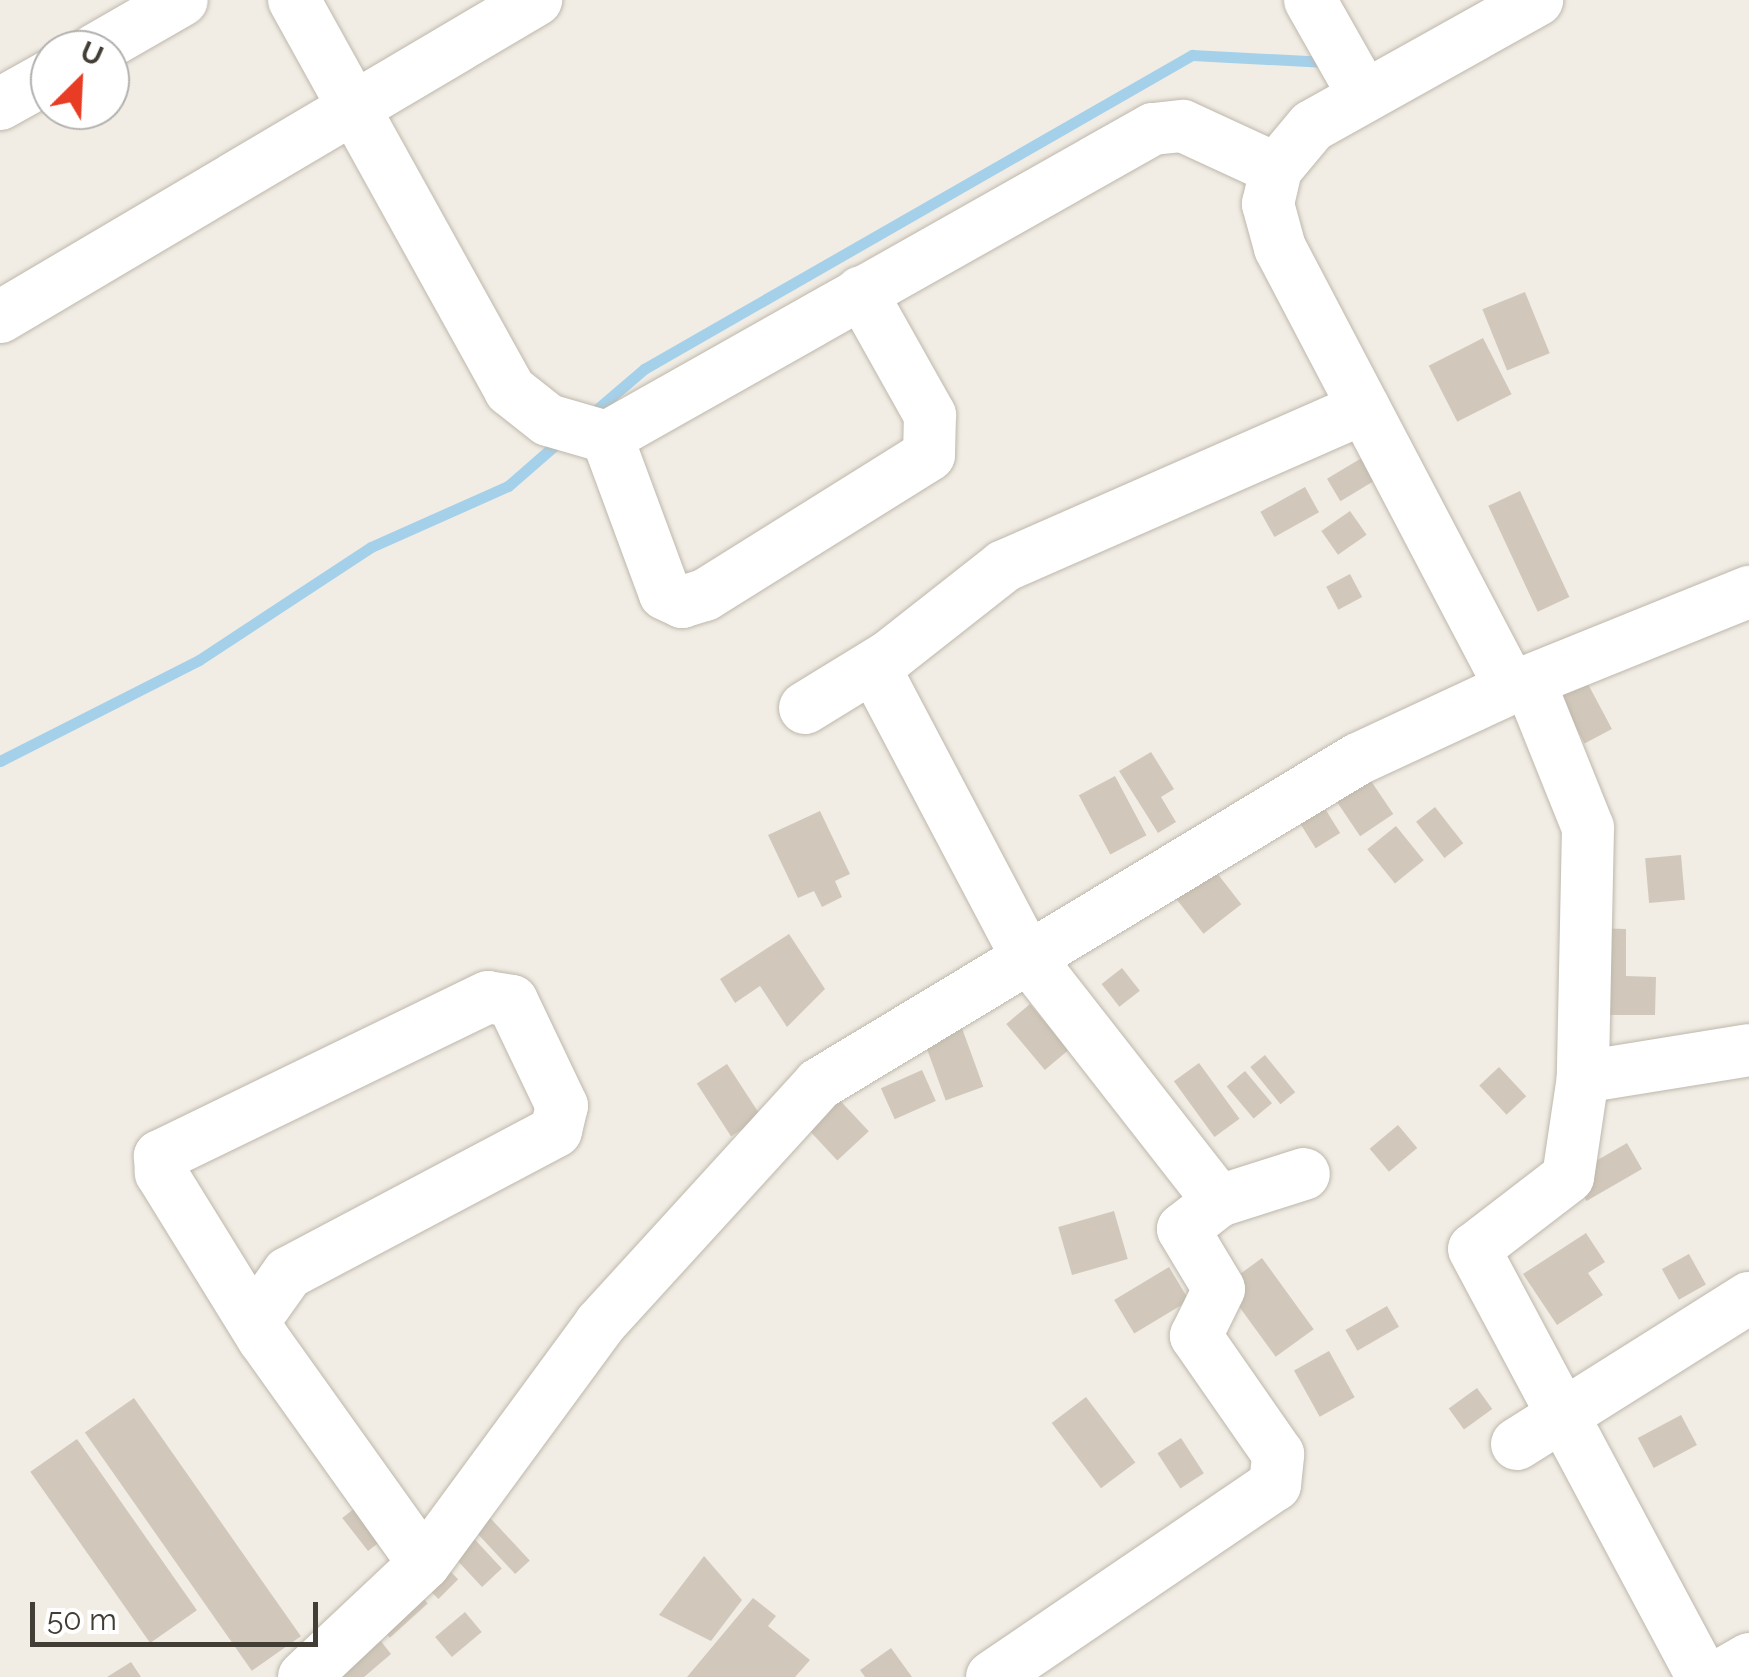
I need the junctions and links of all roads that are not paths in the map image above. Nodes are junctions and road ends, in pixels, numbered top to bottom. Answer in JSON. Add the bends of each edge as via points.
{"nodes":[{"id":1,"x":182,"y":0,"type":"edge"},
{"id":2,"x":294,"y":0,"type":"edge"},
{"id":3,"x":536,"y":0,"type":"edge"},
{"id":4,"x":1310,"y":0,"type":"edge"},
{"id":5,"x":1537,"y":0,"type":"edge"},
{"id":6,"x":130,"y":30,"type":"edge"},
{"id":7,"x":30,"y":87,"type":"edge"},
{"id":8,"x":1362,"y":92,"type":"junction"},
{"id":9,"x":0,"y":104,"type":"edge"},
{"id":10,"x":353,"y":108,"type":"junction"},
{"id":11,"x":1276,"y":169,"type":"junction"},
{"id":12,"x":861,"y":292,"type":"junction"},
{"id":13,"x":0,"y":317,"type":"edge"},
{"id":14,"x":1364,"y":408,"type":"junction"},
{"id":15,"x":606,"y":437,"type":"junction"},
{"id":16,"x":1749,"y":592,"type":"edge"},
{"id":17,"x":874,"y":667,"type":"junction"},
{"id":18,"x":1520,"y":684,"type":"junction"},
{"id":19,"x":805,"y":708,"type":"dead end"},
{"id":20,"x":1026,"y":954,"type":"junction"},
{"id":21,"x":1749,"y":1050,"type":"edge"},
{"id":22,"x":1582,"y":1077,"type":"junction"},
{"id":23,"x":1304,"y":1174,"type":"dead end"},
{"id":24,"x":1219,"y":1201,"type":"junction"},
{"id":25,"x":1749,"y":1298,"type":"edge"},
{"id":26,"x":256,"y":1318,"type":"junction"},
{"id":27,"x":1562,"y":1416,"type":"junction"},
{"id":28,"x":1517,"y":1444,"type":"dead end"},
{"id":29,"x":424,"y":1564,"type":"junction"},
{"id":30,"x":1749,"y":1659,"type":"edge"},
{"id":31,"x":304,"y":1677,"type":"edge"},
{"id":32,"x":992,"y":1677,"type":"edge"},
{"id":33,"x":1703,"y":1677,"type":"edge"},
{"id":34,"x":1718,"y":1677,"type":"edge"}],
"edges":[{"from":1,"to":6,"type":"street"},
{"from":2,"to":10,"type":"street"},
{"from":3,"to":10,"type":"street"},
{"from":4,"to":8,"type":"street"},
{"from":5,"to":8,"type":"street"},
{"from":7,"to":9,"type":"street"},
{"from":8,"to":11,"type":"street","via":[[1312,126]]},
{"from":10,"to":13,"type":"street"},
{"from":10,"to":15,"type":"street","via":[[510,390],[548,420]]},
{"from":11,"to":12,"type":"street","via":[[1183,126],[1153,129]]},
{"from":11,"to":14,"type":"street","via":[[1269,220]]},
{"from":12,"to":15,"type":"street"},
{"from":12,"to":15,"type":"street","via":[[930,414],[929,454],[706,596],[682,602],[665,594]]},
{"from":14,"to":17,"type":"street","via":[[1004,566]]},
{"from":14,"to":18,"type":"street"},
{"from":16,"to":18,"type":"street"},
{"from":17,"to":19,"type":"street"},
{"from":17,"to":20,"type":"street"},
{"from":18,"to":20,"type":"street","via":[[1358,760]]},
{"from":18,"to":22,"type":"street","via":[[1588,828]]},
{"from":20,"to":24,"type":"street"},
{"from":20,"to":29,"type":"street","via":[[819,1084],[600,1324]]},
{"from":21,"to":22,"type":"street"},
{"from":22,"to":27,"type":"street","via":[[1568,1177],[1474,1248]]},
{"from":23,"to":24,"type":"street"},
{"from":24,"to":32,"type":"street","via":[[1183,1229],[1220,1289],[1196,1336],[1278,1454],[1275,1484]]},
{"from":25,"to":27,"type":"street"},
{"from":26,"to":26,"type":"street","via":[[288,1273],[556,1131],[562,1106],[512,1001],[488,997],[160,1156],[161,1174]]},
{"from":26,"to":29,"type":"street"},
{"from":27,"to":28,"type":"street"},
{"from":27,"to":33,"type":"street"},
{"from":29,"to":31,"type":"street"},
{"from":30,"to":34,"type":"street"}]}
